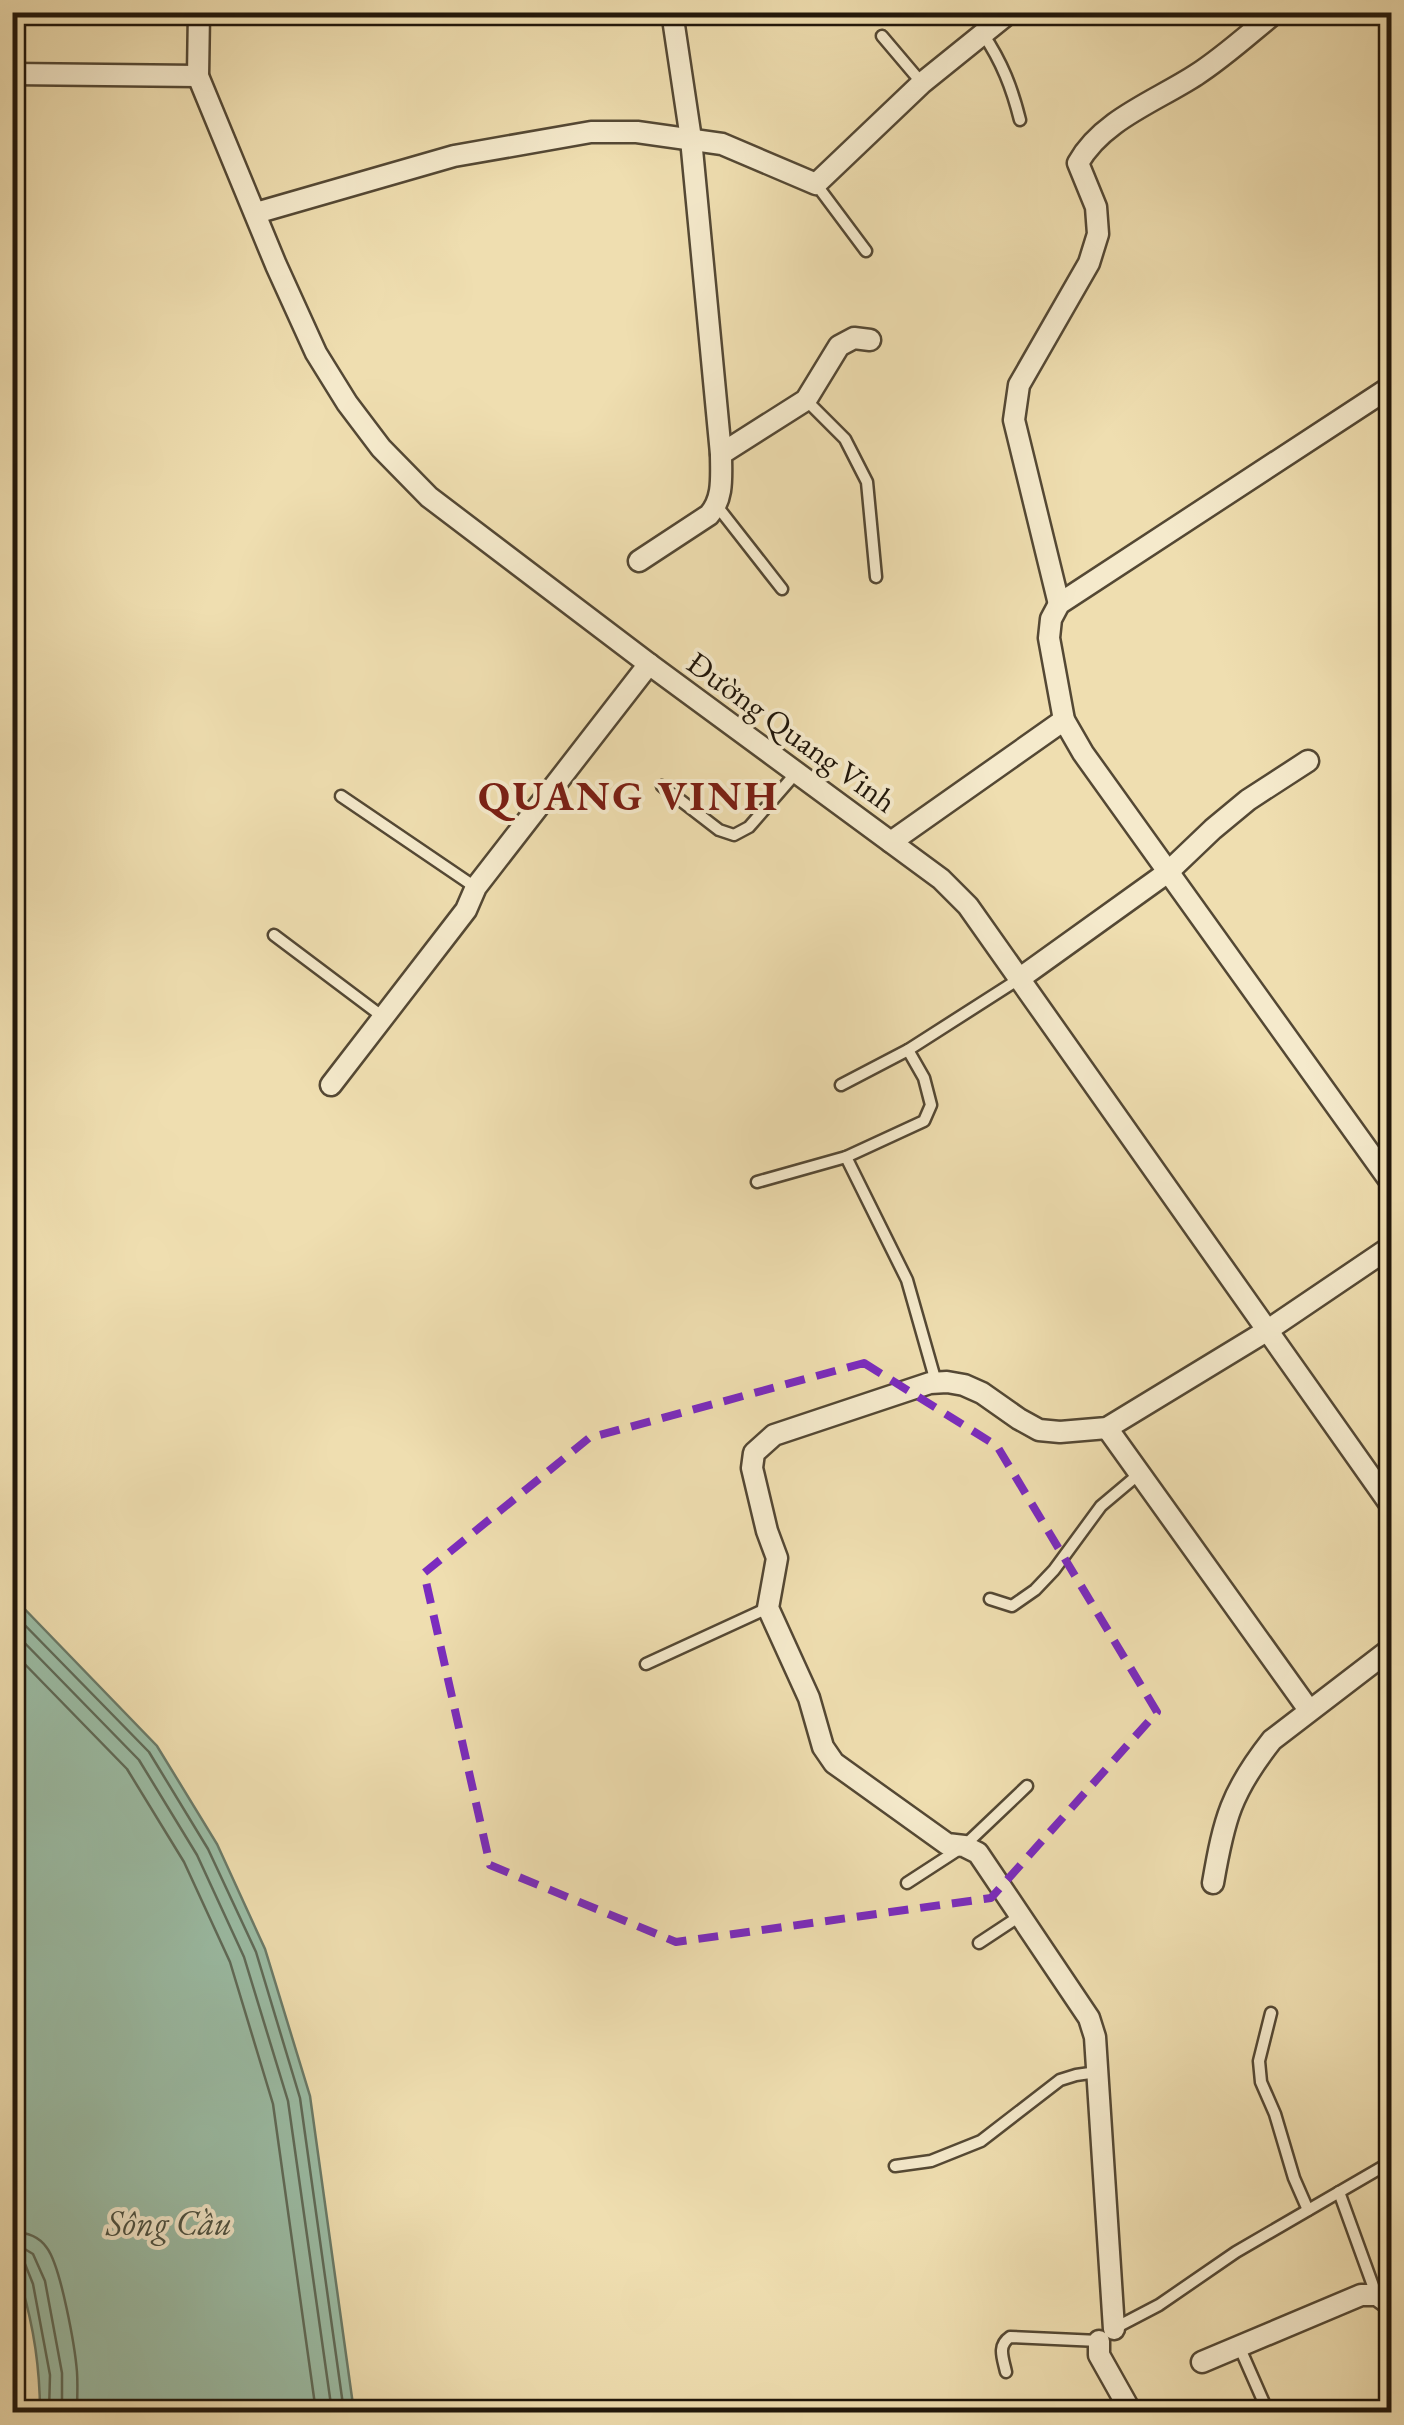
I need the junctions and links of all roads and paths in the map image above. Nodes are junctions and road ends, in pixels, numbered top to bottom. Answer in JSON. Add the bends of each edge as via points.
{"nodes":[{"id":1,"x":199,"y":12,"type":"edge"},
{"id":2,"x":672,"y":12,"type":"edge"},
{"id":3,"x":1010,"y":12,"type":"edge"},
{"id":4,"x":1276,"y":12,"type":"edge"},
{"id":5,"x":983,"y":33,"type":"junction"},
{"id":6,"x":882,"y":36,"type":"dead end"},
{"id":7,"x":12,"y":74,"type":"edge"},
{"id":8,"x":198,"y":76,"type":"junction"},
{"id":9,"x":922,"y":83,"type":"junction"},
{"id":10,"x":1020,"y":120,"type":"dead end"},
{"id":11,"x":692,"y":139,"type":"junction"},
{"id":12,"x":816,"y":184,"type":"junction"},
{"id":13,"x":256,"y":213,"type":"junction"},
{"id":14,"x":866,"y":251,"type":"dead end"},
{"id":15,"x":870,"y":340,"type":"dead end"},
{"id":16,"x":1392,"y":386,"type":"edge"},
{"id":17,"x":806,"y":400,"type":"junction"},
{"id":18,"x":720,"y":454,"type":"junction"},
{"id":19,"x":717,"y":506,"type":"junction"},
{"id":20,"x":639,"y":561,"type":"dead end"},
{"id":21,"x":876,"y":577,"type":"dead end"},
{"id":22,"x":782,"y":589,"type":"dead end"},
{"id":23,"x":1059,"y":604,"type":"junction"},
{"id":24,"x":649,"y":664,"type":"junction"},
{"id":25,"x":1064,"y":720,"type":"junction"},
{"id":26,"x":1308,"y":760,"type":"dead end"},
{"id":27,"x":797,"y":772,"type":"junction"},
{"id":28,"x":662,"y":786,"type":"dead end"},
{"id":29,"x":341,"y":796,"type":"dead end"},
{"id":30,"x":891,"y":842,"type":"junction"},
{"id":31,"x":1168,"y":872,"type":"junction"},
{"id":32,"x":476,"y":888,"type":"junction"},
{"id":33,"x":274,"y":934,"type":"dead end"},
{"id":34,"x":1020,"y":979,"type":"junction"},
{"id":35,"x":383,"y":1017,"type":"junction"},
{"id":36,"x":908,"y":1050,"type":"junction"},
{"id":37,"x":841,"y":1084,"type":"dead end"},
{"id":38,"x":331,"y":1085,"type":"dead end"},
{"id":39,"x":846,"y":1157,"type":"junction"},
{"id":40,"x":758,"y":1182,"type":"dead end"},
{"id":41,"x":1392,"y":1184,"type":"edge"},
{"id":42,"x":1392,"y":1246,"type":"edge"},
{"id":43,"x":1268,"y":1330,"type":"junction"},
{"id":44,"x":936,"y":1383,"type":"junction"},
{"id":45,"x":1107,"y":1428,"type":"junction"},
{"id":46,"x":1140,"y":1474,"type":"junction"},
{"id":47,"x":1392,"y":1507,"type":"edge"},
{"id":48,"x":990,"y":1599,"type":"dead end"},
{"id":49,"x":768,"y":1608,"type":"junction"},
{"id":50,"x":1392,"y":1648,"type":"edge"},
{"id":51,"x":646,"y":1664,"type":"dead end"},
{"id":52,"x":1310,"y":1710,"type":"junction"},
{"id":53,"x":1027,"y":1786,"type":"dead end"},
{"id":54,"x":964,"y":1846,"type":"junction"},
{"id":55,"x":908,"y":1883,"type":"dead end"},
{"id":56,"x":1213,"y":1883,"type":"dead end"},
{"id":57,"x":1021,"y":1916,"type":"junction"},
{"id":58,"x":979,"y":1943,"type":"dead end"},
{"id":59,"x":1271,"y":2012,"type":"dead end"},
{"id":60,"x":1097,"y":2072,"type":"junction"},
{"id":61,"x":1392,"y":2159,"type":"edge"},
{"id":62,"x":895,"y":2166,"type":"dead end"},
{"id":63,"x":1339,"y":2192,"type":"junction"},
{"id":64,"x":1308,"y":2210,"type":"junction"},
{"id":65,"x":1384,"y":2301,"type":"edge"},
{"id":66,"x":1107,"y":2335,"type":"junction"},
{"id":67,"x":1239,"y":2346,"type":"junction"},
{"id":68,"x":1202,"y":2362,"type":"dead end"},
{"id":69,"x":1006,"y":2372,"type":"dead end"},
{"id":70,"x":1131,"y":2412,"type":"edge"},
{"id":71,"x":1268,"y":2412,"type":"edge"}],
"edges":[{"from":1,"to":8,"type":"street","name":"Đường Quang Vinh"},
{"from":2,"to":11,"type":"street"},
{"from":3,"to":5,"type":"street"},
{"from":4,"to":23,"type":"street","via":[[1200,73],[1108,129],[1078,163],[1096,206],[1098,234],[1018,385],[1014,420]]},
{"from":5,"to":9,"type":"street"},
{"from":5,"to":10,"type":"lane","via":[[999,57]]},
{"from":6,"to":9,"type":"lane"},
{"from":7,"to":8,"type":"street"},
{"from":8,"to":13,"type":"street","name":"Đường Quang Vinh"},
{"from":9,"to":12,"type":"street"},
{"from":11,"to":12,"type":"street","via":[[722,144]]},
{"from":11,"to":13,"type":"street","via":[[637,132],[572,135],[454,156]]},
{"from":11,"to":18,"type":"street"},
{"from":12,"to":14,"type":"lane"},
{"from":13,"to":24,"type":"street","name":"Đường Quang Vinh","via":[[316,354],[380,448],[429,497]]},
{"from":15,"to":17,"type":"street","via":[[854,338],[839,346]]},
{"from":16,"to":23,"type":"street"},
{"from":17,"to":18,"type":"street"},
{"from":17,"to":21,"type":"lane","via":[[845,439],[867,482]]},
{"from":18,"to":19,"type":"street"},
{"from":19,"to":20,"type":"street"},
{"from":19,"to":22,"type":"lane"},
{"from":23,"to":25,"type":"street","via":[[1049,638]]},
{"from":24,"to":27,"type":"street","name":"Đường Quang Vinh"},
{"from":24,"to":32,"type":"street"},
{"from":25,"to":30,"type":"street"},
{"from":25,"to":31,"type":"street"},
{"from":26,"to":31,"type":"street","via":[[1248,800]]},
{"from":27,"to":28,"type":"lane","via":[[734,835]]},
{"from":27,"to":30,"type":"street","name":"Đường Quang Vinh"},
{"from":29,"to":32,"type":"lane"},
{"from":30,"to":34,"type":"street","name":"Đường Quang Vinh","via":[[968,906]]},
{"from":31,"to":34,"type":"street"},
{"from":31,"to":41,"type":"street"},
{"from":32,"to":35,"type":"street"},
{"from":33,"to":35,"type":"lane"},
{"from":34,"to":36,"type":"lane"},
{"from":34,"to":43,"type":"street","name":"Đường Quang Vinh"},
{"from":35,"to":38,"type":"street"},
{"from":36,"to":37,"type":"lane"},
{"from":36,"to":39,"type":"lane","via":[[924,1078],[930,1105],[924,1121]]},
{"from":39,"to":40,"type":"lane"},
{"from":39,"to":44,"type":"lane","via":[[908,1280]]},
{"from":42,"to":43,"type":"street"},
{"from":43,"to":45,"type":"street"},
{"from":43,"to":47,"type":"street","name":"Đường Quang Vinh"},
{"from":44,"to":45,"type":"street","via":[[982,1393],[1039,1430]]},
{"from":44,"to":49,"type":"street","via":[[774,1435],[754,1453],[752,1468],[777,1558]]},
{"from":45,"to":46,"type":"street"},
{"from":46,"to":48,"type":"lane","via":[[1101,1506],[1035,1590],[1012,1606]]},
{"from":46,"to":52,"type":"street"},
{"from":49,"to":51,"type":"lane"},
{"from":49,"to":54,"type":"street","via":[[834,1763],[947,1844]]},
{"from":50,"to":52,"type":"street"},
{"from":52,"to":56,"type":"street","via":[[1272,1740],[1236,1790]]},
{"from":53,"to":54,"type":"lane"},
{"from":54,"to":55,"type":"lane"},
{"from":54,"to":57,"type":"street","via":[[978,1854]]},
{"from":57,"to":58,"type":"lane"},
{"from":57,"to":60,"type":"street","via":[[1089,2018]]},
{"from":59,"to":64,"type":"lane","via":[[1261,2082]]},
{"from":60,"to":62,"type":"lane","via":[[1060,2080],[981,2142]]},
{"from":60,"to":66,"type":"street"},
{"from":61,"to":63,"type":"lane"},
{"from":63,"to":64,"type":"lane"},
{"from":63,"to":65,"type":"lane"},
{"from":64,"to":66,"type":"lane"},
{"from":65,"to":67,"type":"street","via":[[1362,2295]]},
{"from":66,"to":69,"type":"lane","via":[[1010,2337],[1001,2348]]},
{"from":66,"to":70,"type":"street","via":[[1099,2354]]},
{"from":67,"to":68,"type":"street"},
{"from":67,"to":71,"type":"lane"}]}
